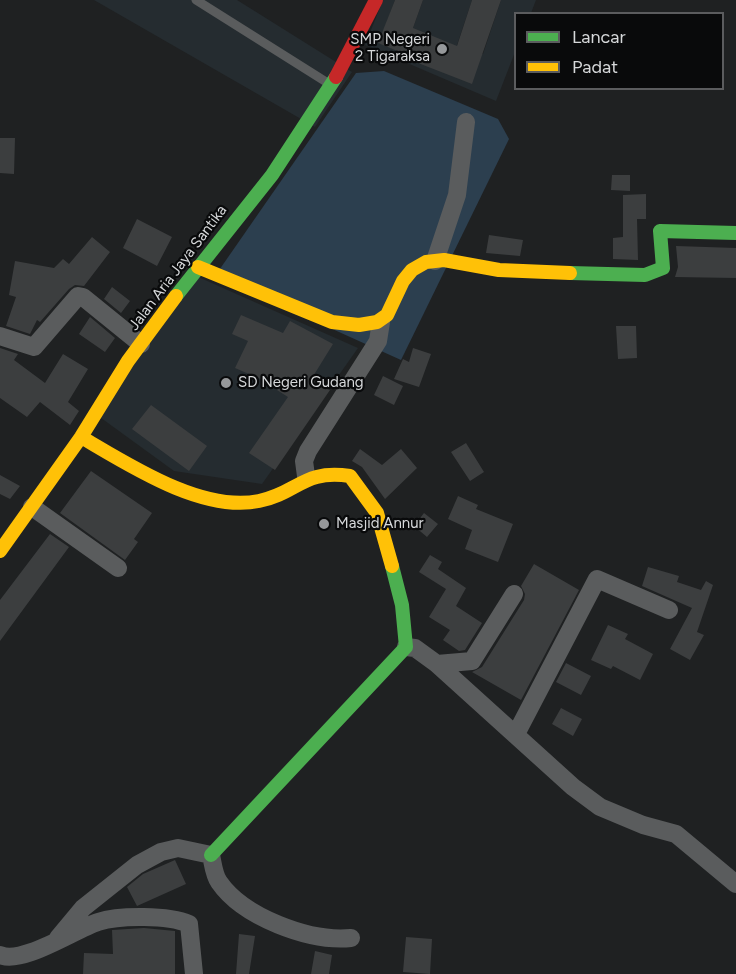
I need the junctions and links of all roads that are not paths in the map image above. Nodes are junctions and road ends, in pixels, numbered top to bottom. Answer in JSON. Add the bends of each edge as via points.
{"nodes":[{"id":1,"x":196,"y":0,"type":"edge"},
{"id":2,"x":376,"y":0,"type":"edge"},
{"id":3,"x":332,"y":86,"type":"junction"},
{"id":4,"x":466,"y":122,"type":"dead end"},
{"id":5,"x":736,"y":233,"type":"edge"},
{"id":6,"x":435,"y":261,"type":"junction"},
{"id":7,"x":198,"y":267,"type":"junction"},
{"id":8,"x":381,"y":322,"type":"junction"},
{"id":9,"x":0,"y":336,"type":"edge"},
{"id":10,"x":141,"y":345,"type":"junction"},
{"id":11,"x":81,"y":437,"type":"junction"},
{"id":12,"x":306,"y":476,"type":"junction"},
{"id":13,"x":32,"y":507,"type":"junction"},
{"id":14,"x":0,"y":551,"type":"edge"},
{"id":15,"x":118,"y":568,"type":"dead end"},
{"id":16,"x":514,"y":594,"type":"dead end"},
{"id":17,"x":669,"y":610,"type":"dead end"},
{"id":18,"x":406,"y":647,"type":"junction"},
{"id":19,"x":437,"y":664,"type":"junction"},
{"id":20,"x":516,"y":734,"type":"junction"},
{"id":21,"x":212,"y":855,"type":"junction"},
{"id":22,"x":736,"y":884,"type":"edge"},
{"id":23,"x":58,"y":938,"type":"junction"},
{"id":24,"x":351,"y":938,"type":"dead end"},
{"id":25,"x":0,"y":955,"type":"edge"},
{"id":26,"x":194,"y":974,"type":"edge"}],
"edges":[{"from":1,"to":3,"type":"lane"},
{"from":2,"to":3,"type":"street","name":"Jalan Aria Jaya Santika"},
{"from":3,"to":7,"type":"street","name":"Jalan Aria Jaya Santika","via":[[272,175]]},
{"from":4,"to":6,"type":"street","via":[[457,195]]},
{"from":5,"to":6,"type":"street","via":[[660,231],[663,268],[645,275],[498,270]]},
{"from":6,"to":8,"type":"street","via":[[410,273],[392,310]]},
{"from":7,"to":8,"type":"street","via":[[332,322],[354,327]]},
{"from":7,"to":10,"type":"street","name":"Jalan Aria Jaya Santika"},
{"from":8,"to":12,"type":"street","via":[[378,342],[308,451],[304,461]]},
{"from":9,"to":10,"type":"street","via":[[34,347],[75,299],[83,297]]},
{"from":10,"to":11,"type":"street","name":"Jalan Aria Jaya Santika"},
{"from":11,"to":12,"type":"street","via":[[156,479],[240,503],[273,496]]},
{"from":11,"to":13,"type":"street","name":"Jalan Aria Jaya Santika"},
{"from":12,"to":18,"type":"street","via":[[350,476],[377,513],[402,605]]},
{"from":13,"to":14,"type":"street","name":"Jalan Aria Jaya Santika"},
{"from":13,"to":15,"type":"street"},
{"from":16,"to":19,"type":"street","via":[[472,661]]},
{"from":17,"to":20,"type":"street","via":[[597,579]]},
{"from":18,"to":19,"type":"street","via":[[415,648]]},
{"from":18,"to":21,"type":"street"},
{"from":19,"to":20,"type":"street"},
{"from":20,"to":22,"type":"street","via":[[600,807],[676,834]]},
{"from":21,"to":23,"type":"street","via":[[178,848],[161,852],[83,908]]},
{"from":21,"to":24,"type":"street","via":[[217,880],[233,899],[310,937]]},
{"from":23,"to":25,"type":"street","via":[[20,957]]},
{"from":23,"to":26,"type":"street","via":[[100,921],[178,920],[189,924]]}]}
